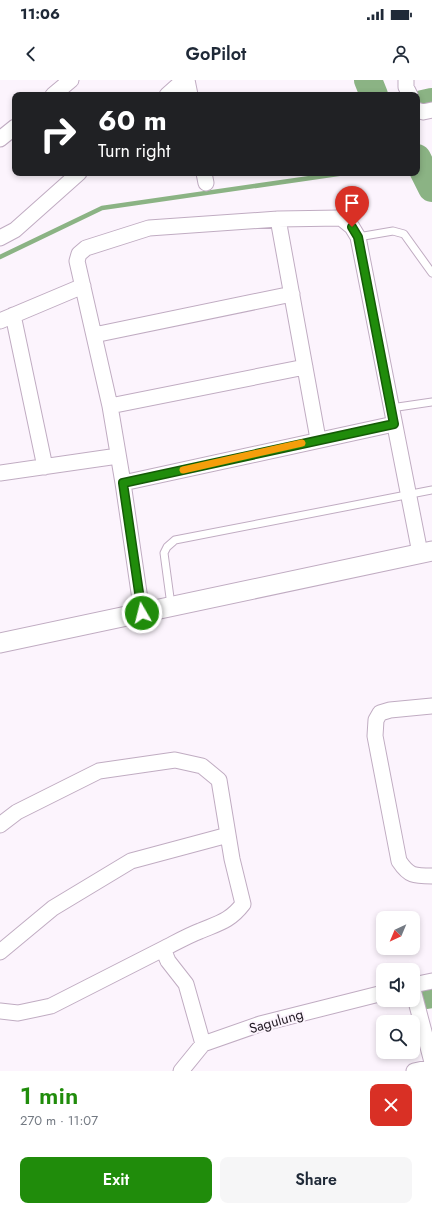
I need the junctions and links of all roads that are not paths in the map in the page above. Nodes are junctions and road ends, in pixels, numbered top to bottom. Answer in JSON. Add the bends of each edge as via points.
{"nodes":[{"id":1,"x":71,"y":80,"type":"edge"},
{"id":2,"x":186,"y":80,"type":"edge"},
{"id":3,"x":406,"y":80,"type":"edge"},
{"id":4,"x":57,"y":92,"type":"edge"},
{"id":5,"x":171,"y":92,"type":"edge"},
{"id":6,"x":189,"y":92,"type":"edge"},
{"id":7,"x":408,"y":92,"type":"edge"},
{"id":8,"x":432,"y":110,"type":"edge"},
{"id":9,"x":420,"y":111,"type":"edge"},
{"id":10,"x":12,"y":129,"type":"edge"},
{"id":11,"x":0,"y":139,"type":"edge"},
{"id":12,"x":76,"y":176,"type":"edge"},
{"id":13,"x":278,"y":219,"type":"junction"},
{"id":14,"x":358,"y":237,"type":"junction"},
{"id":15,"x":0,"y":238,"type":"edge"},
{"id":16,"x":432,"y":273,"type":"edge"},
{"id":17,"x":83,"y":286,"type":"junction"},
{"id":18,"x":292,"y":294,"type":"junction"},
{"id":19,"x":7,"y":318,"type":"edge"},
{"id":20,"x":94,"y":335,"type":"junction"},
{"id":21,"x":305,"y":367,"type":"junction"},
{"id":22,"x":432,"y":402,"type":"edge"},
{"id":23,"x":110,"y":406,"type":"junction"},
{"id":24,"x":391,"y":408,"type":"junction"},
{"id":25,"x":394,"y":424,"type":"junction"},
{"id":26,"x":318,"y":439,"type":"junction"},
{"id":27,"x":118,"y":456,"type":"junction"},
{"id":28,"x":45,"y":466,"type":"junction"},
{"id":29,"x":0,"y":473,"type":"edge"},
{"id":30,"x":123,"y":483,"type":"junction"},
{"id":31,"x":432,"y":490,"type":"edge"},
{"id":32,"x":408,"y":494,"type":"junction"},
{"id":33,"x":426,"y":552,"type":"edge"},
{"id":34,"x":171,"y":606,"type":"junction"},
{"id":35,"x":142,"y":613,"type":"junction"},
{"id":36,"x":0,"y":643,"type":"edge"},
{"id":37,"x":432,"y":706,"type":"edge"},
{"id":38,"x":0,"y":825,"type":"edge"},
{"id":39,"x":228,"y":835,"type":"junction"},
{"id":40,"x":432,"y":876,"type":"edge"},
{"id":41,"x":163,"y":949,"type":"junction"},
{"id":42,"x":0,"y":952,"type":"edge"},
{"id":43,"x":432,"y":981,"type":"edge"},
{"id":44,"x":420,"y":984,"type":"edge"},
{"id":45,"x":376,"y":995,"type":"edge"},
{"id":46,"x":417,"y":1007,"type":"edge"},
{"id":47,"x":0,"y":1012,"type":"edge"},
{"id":48,"x":203,"y":1044,"type":"junction"},
{"id":49,"x":432,"y":1062,"type":"edge"},
{"id":50,"x":432,"y":1067,"type":"edge"},
{"id":51,"x":181,"y":1071,"type":"edge"},
{"id":52,"x":414,"y":1071,"type":"edge"}],
"edges":[{"from":1,"to":4,"type":"street"},
{"from":2,"to":5,"type":"street"},
{"from":2,"to":6,"type":"street"},
{"from":3,"to":7,"type":"street"},
{"from":8,"to":9,"type":"street"},
{"from":10,"to":11,"type":"street"},
{"from":12,"to":15,"type":"street","via":[[15,230]]},
{"from":13,"to":14,"type":"street","via":[[341,218],[352,227]]},
{"from":13,"to":17,"type":"street","via":[[149,228],[86,248],[79,254],[77,261]]},
{"from":13,"to":18,"type":"street"},
{"from":14,"to":16,"type":"lane","via":[[393,231],[404,234]]},
{"from":14,"to":24,"type":"street"},
{"from":17,"to":19,"type":"street"},
{"from":17,"to":20,"type":"street"},
{"from":18,"to":20,"type":"street"},
{"from":18,"to":21,"type":"street"},
{"from":19,"to":28,"type":"street"},
{"from":20,"to":23,"type":"street"},
{"from":21,"to":23,"type":"street"},
{"from":21,"to":26,"type":"street"},
{"from":22,"to":24,"type":"lane"},
{"from":23,"to":27,"type":"street"},
{"from":24,"to":25,"type":"street"},
{"from":25,"to":26,"type":"street"},
{"from":25,"to":32,"type":"street"},
{"from":26,"to":30,"type":"street"},
{"from":27,"to":28,"type":"street"},
{"from":27,"to":30,"type":"street"},
{"from":28,"to":29,"type":"street"},
{"from":30,"to":35,"type":"street"},
{"from":31,"to":32,"type":"lane"},
{"from":32,"to":33,"type":"street"},
{"from":32,"to":34,"type":"lane","via":[[175,540],[164,553]]},
{"from":33,"to":34,"type":"street"},
{"from":34,"to":35,"type":"street"},
{"from":35,"to":36,"type":"street"},
{"from":37,"to":40,"type":"street","via":[[380,713],[376,720],[375,736],[399,861],[406,871],[415,876]]},
{"from":38,"to":39,"type":"street","via":[[17,812],[99,771],[175,760],[202,766],[219,780]]},
{"from":39,"to":41,"type":"street","via":[[243,904],[235,915]]},
{"from":39,"to":42,"type":"street","via":[[131,861],[53,908]]},
{"from":41,"to":47,"type":"street","via":[[51,1006],[18,1013]]},
{"from":41,"to":48,"type":"street","via":[[168,961],[186,984]]},
{"from":43,"to":44,"type":"street"},
{"from":45,"to":48,"type":"street","name":"Sagulung","via":[[260,1024]]},
{"from":46,"to":49,"type":"street"},
{"from":48,"to":51,"type":"street"},
{"from":50,"to":52,"type":"street"}]}
